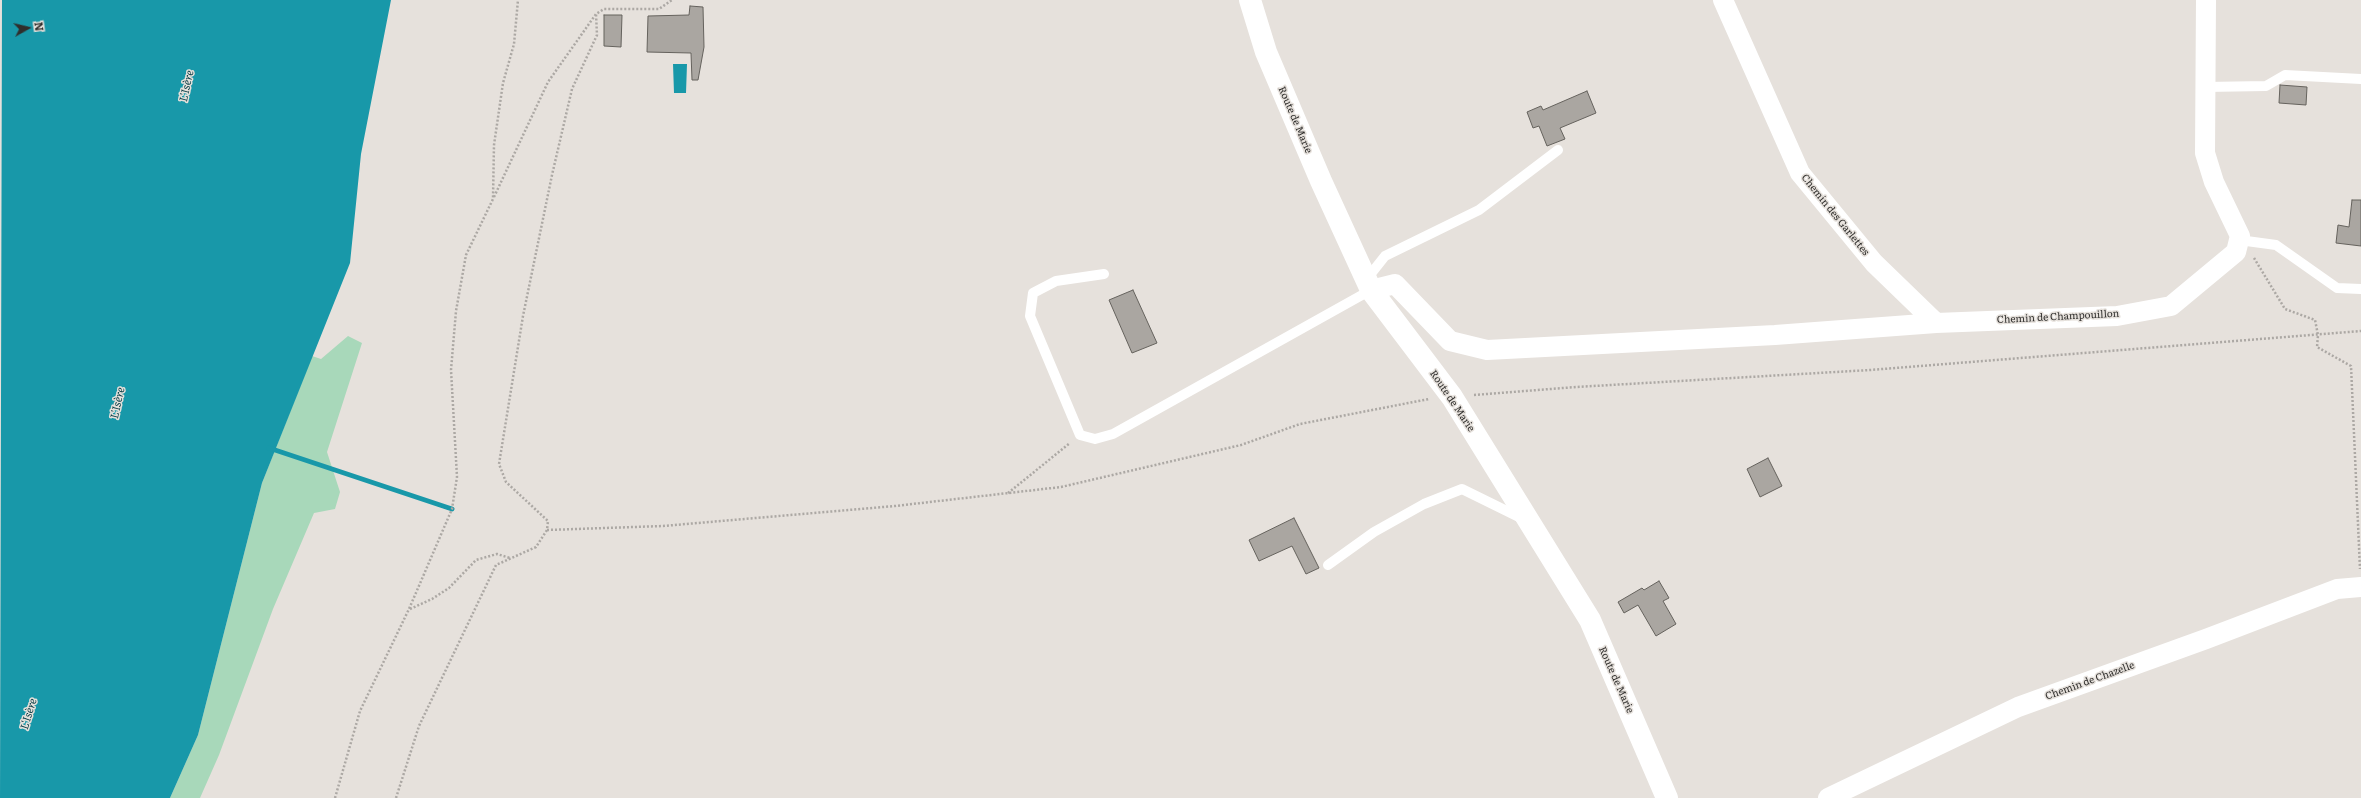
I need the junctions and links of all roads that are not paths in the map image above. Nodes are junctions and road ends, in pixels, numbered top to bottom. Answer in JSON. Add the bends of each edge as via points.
{"nodes":[{"id":1,"x":1250,"y":0,"type":"edge"},
{"id":2,"x":1723,"y":0,"type":"edge"},
{"id":3,"x":2206,"y":0,"type":"edge"},
{"id":4,"x":2361,"y":79,"type":"edge"},
{"id":5,"x":2205,"y":87,"type":"junction"},
{"id":6,"x":1558,"y":150,"type":"dead end"},
{"id":7,"x":2239,"y":240,"type":"junction"},
{"id":8,"x":1104,"y":274,"type":"dead end"},
{"id":9,"x":1369,"y":285,"type":"junction"},
{"id":10,"x":2361,"y":289,"type":"edge"},
{"id":11,"x":1936,"y":323,"type":"junction"},
{"id":12,"x":1528,"y":522,"type":"junction"},
{"id":13,"x":1328,"y":565,"type":"dead end"},
{"id":14,"x":2361,"y":587,"type":"edge"},
{"id":15,"x":1667,"y":798,"type":"edge"},
{"id":16,"x":1828,"y":798,"type":"edge"}],
"edges":[{"from":1,"to":9,"type":"street","name":"Route de Marie","via":[[1266,52]]},
{"from":2,"to":11,"type":"street","name":"Chemin des Garlettes","via":[[1800,173],[1874,263]]},
{"from":3,"to":5,"type":"street"},
{"from":4,"to":5,"type":"lane","via":[[2285,75],[2266,86]]},
{"from":5,"to":7,"type":"street","via":[[2205,153],[2214,182],[2240,236]]},
{"from":6,"to":9,"type":"lane","via":[[1479,210],[1385,256]]},
{"from":7,"to":10,"type":"lane","via":[[2276,245],[2337,288]]},
{"from":7,"to":11,"type":"street","name":"Chemin de Champouillon","via":[[2236,252],[2171,306],[2117,316]]},
{"from":8,"to":9,"type":"lane","via":[[1056,281],[1033,293],[1030,316],[1080,435],[1095,439],[1113,434]]},
{"from":9,"to":11,"type":"street","name":"Chemin de Champouillon","via":[[1395,284],[1450,341],[1487,350],[1775,335]]},
{"from":9,"to":12,"type":"street","name":"Route de Marie","via":[[1452,397]]},
{"from":12,"to":13,"type":"lane","via":[[1462,490],[1424,504],[1374,532]]},
{"from":12,"to":15,"type":"street","name":"Route de Marie","via":[[1590,620]]},
{"from":14,"to":16,"type":"street","name":"Chemin de Chazelle","via":[[2337,589],[2206,640],[2018,707]]}]}
